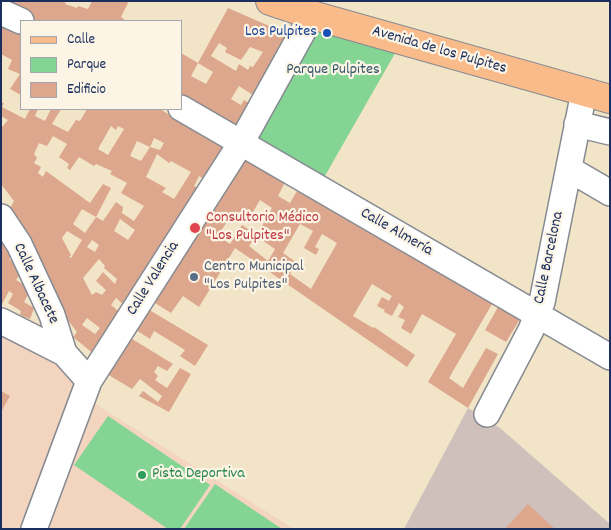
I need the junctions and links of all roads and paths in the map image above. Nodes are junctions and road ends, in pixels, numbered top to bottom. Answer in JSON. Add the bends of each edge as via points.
{"nodes":[{"id":1,"x":292,"y":7,"type":"edge"},
{"id":2,"x":1,"y":12,"type":"edge"},
{"id":3,"x":20,"y":22,"type":"edge"},
{"id":4,"x":584,"y":92,"type":"junction"},
{"id":5,"x":610,"y":99,"type":"edge"},
{"id":6,"x":182,"y":109,"type":"edge"},
{"id":7,"x":577,"y":124,"type":"junction"},
{"id":8,"x":610,"y":132,"type":"edge"},
{"id":9,"x":240,"y":143,"type":"junction"},
{"id":10,"x":569,"y":169,"type":"junction"},
{"id":11,"x":610,"y":193,"type":"edge"},
{"id":12,"x":1,"y":217,"type":"edge"},
{"id":13,"x":538,"y":315,"type":"junction"},
{"id":14,"x":1,"y":321,"type":"edge"},
{"id":15,"x":64,"y":353,"type":"junction"},
{"id":16,"x":610,"y":357,"type":"edge"},
{"id":17,"x":89,"y":381,"type":"junction"},
{"id":18,"x":487,"y":414,"type":"dead end"},
{"id":19,"x":34,"y":529,"type":"edge"}],
"edges":[{"from":1,"to":4,"type":"main road","name":"Avenida de los Pulpites"},
{"from":1,"to":9,"type":"street","name":"Calle Valencia"},
{"from":2,"to":3,"type":"street"},
{"from":4,"to":5,"type":"main road","name":"Avenida de los Pulpites"},
{"from":4,"to":7,"type":"street","name":"Calle Barcelona"},
{"from":6,"to":9,"type":"street","name":"Calle Almería"},
{"from":7,"to":8,"type":"street"},
{"from":7,"to":10,"type":"street","name":"Calle Barcelona"},
{"from":9,"to":13,"type":"street","name":"Calle Almería"},
{"from":9,"to":17,"type":"street","name":"Calle Valencia"},
{"from":10,"to":11,"type":"street"},
{"from":10,"to":13,"type":"street","name":"Calle Barcelona"},
{"from":12,"to":15,"type":"street","name":"Calle Albacete","via":[[19,244],[52,315]]},
{"from":13,"to":16,"type":"street","name":"Calle Almería"},
{"from":13,"to":18,"type":"street","name":"Calle Barcelona"},
{"from":14,"to":15,"type":"street"},
{"from":15,"to":17,"type":"street"},
{"from":17,"to":19,"type":"street","name":"Calle Valencia"}]}
